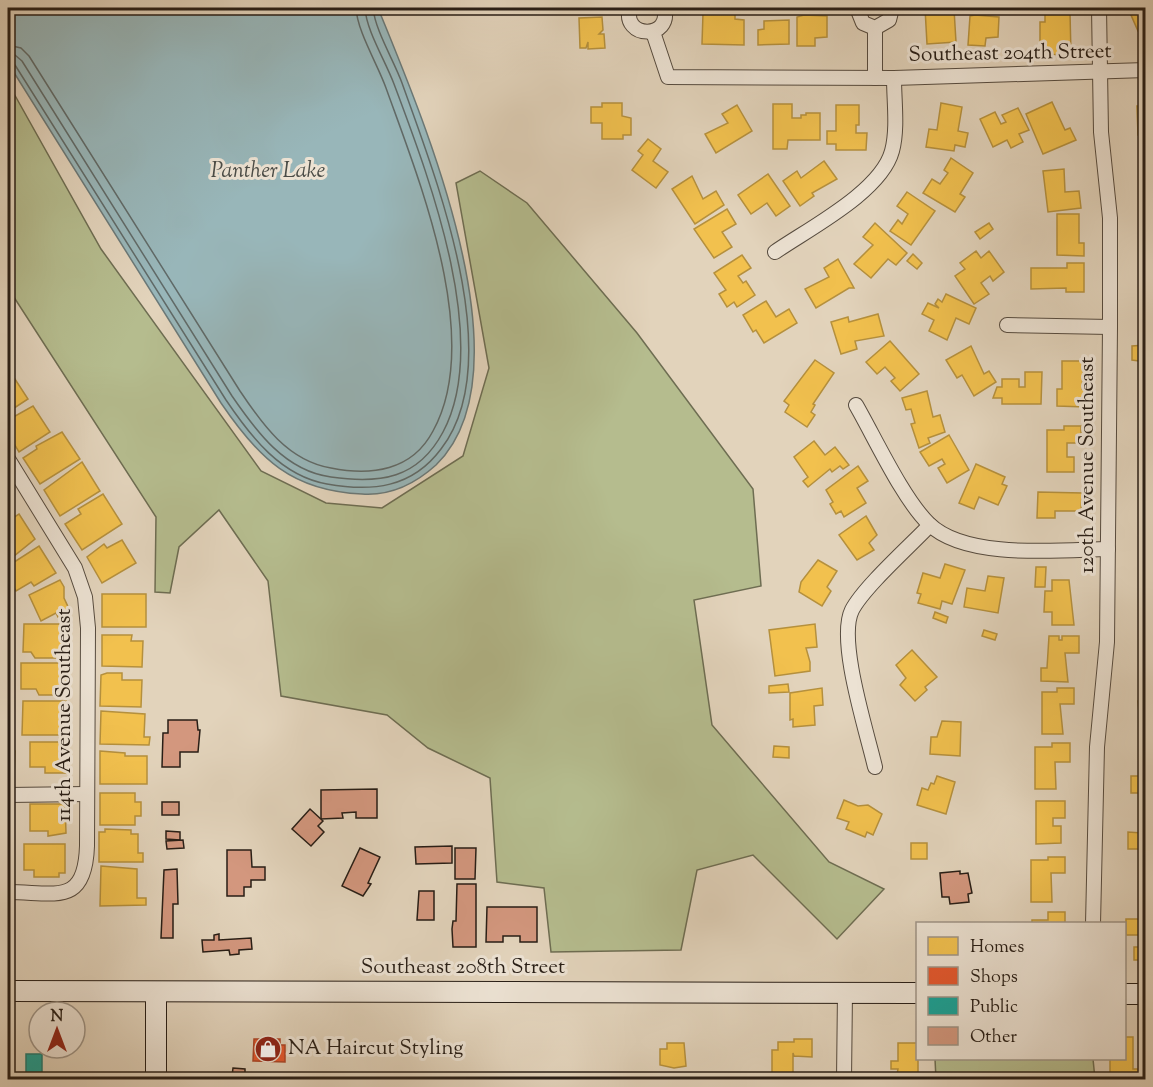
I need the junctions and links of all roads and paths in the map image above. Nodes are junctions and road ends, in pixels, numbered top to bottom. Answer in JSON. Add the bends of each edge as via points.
{"nodes":[{"id":1,"x":630,"y":8,"type":"edge"},
{"id":2,"x":664,"y":8,"type":"edge"},
{"id":3,"x":857,"y":8,"type":"edge"},
{"id":4,"x":892,"y":8,"type":"edge"},
{"id":5,"x":1099,"y":8,"type":"edge"},
{"id":6,"x":875,"y":28,"type":"junction"},
{"id":7,"x":653,"y":32,"type":"junction"},
{"id":8,"x":1146,"y":70,"type":"edge"},
{"id":9,"x":1098,"y":74,"type":"junction"},
{"id":10,"x":875,"y":78,"type":"junction"},
{"id":11,"x":894,"y":78,"type":"junction"},
{"id":12,"x":775,"y":252,"type":"dead end"},
{"id":13,"x":1007,"y":326,"type":"dead end"},
{"id":14,"x":1110,"y":327,"type":"junction"},
{"id":15,"x":856,"y":405,"type":"dead end"},
{"id":16,"x":8,"y":459,"type":"edge"},
{"id":17,"x":930,"y":525,"type":"junction"},
{"id":18,"x":1108,"y":549,"type":"junction"},
{"id":19,"x":875,"y":767,"type":"dead end"},
{"id":20,"x":87,"y":794,"type":"junction"},
{"id":21,"x":8,"y":795,"type":"edge"},
{"id":22,"x":8,"y":892,"type":"edge"},
{"id":23,"x":1092,"y":922,"type":"edge"},
{"id":24,"x":8,"y":991,"type":"edge"},
{"id":25,"x":156,"y":992,"type":"junction"},
{"id":26,"x":845,"y":992,"type":"junction"},
{"id":27,"x":916,"y":993,"type":"edge"},
{"id":28,"x":1126,"y":994,"type":"edge"},
{"id":29,"x":1146,"y":994,"type":"edge"},
{"id":30,"x":156,"y":1080,"type":"edge"},
{"id":31,"x":844,"y":1080,"type":"edge"}],
"edges":[{"from":1,"to":7,"type":"street","via":[[629,18],[635,28]]},
{"from":2,"to":7,"type":"street","via":[[665,20]]},
{"from":3,"to":6,"type":"street","via":[[863,23]]},
{"from":4,"to":6,"type":"street","name":"Southeast 204th Street","via":[[889,20]]},
{"from":5,"to":9,"type":"street","name":"120th Avenue Southeast"},
{"from":6,"to":10,"type":"street"},
{"from":7,"to":10,"type":"street","name":"Southeast 204th Street","via":[[668,77]]},
{"from":8,"to":9,"type":"street","name":"Southeast 204th Street"},
{"from":9,"to":11,"type":"street","name":"Southeast 204th Street"},
{"from":9,"to":14,"type":"street","name":"120th Avenue Southeast","via":[[1110,218]]},
{"from":10,"to":11,"type":"street","name":"Southeast 204th Street"},
{"from":11,"to":12,"type":"street","via":[[894,134],[886,165],[865,190]]},
{"from":13,"to":14,"type":"street"},
{"from":14,"to":18,"type":"street","name":"120th Avenue Southeast"},
{"from":15,"to":17,"type":"street","via":[[914,505]]},
{"from":16,"to":20,"type":"street","name":"114th Avenue Southeast","via":[[83,587],[88,628]]},
{"from":17,"to":18,"type":"street","via":[[952,537],[993,549]]},
{"from":17,"to":19,"type":"street","via":[[857,602],[848,622],[848,652]]},
{"from":18,"to":23,"type":"street","name":"120th Avenue Southeast","via":[[1106,677],[1095,792]]},
{"from":20,"to":21,"type":"street"},
{"from":20,"to":22,"type":"street","name":"114th Avenue Southeast","via":[[86,859],[80,883],[64,891]]},
{"from":24,"to":25,"type":"main road","name":"Southeast 208th Street"},
{"from":25,"to":26,"type":"main road","name":"Southeast 208th Street"},
{"from":25,"to":30,"type":"main road"},
{"from":26,"to":27,"type":"main road","name":"Southeast 208th Street"},
{"from":26,"to":31,"type":"street"},
{"from":28,"to":29,"type":"main road"}]}
